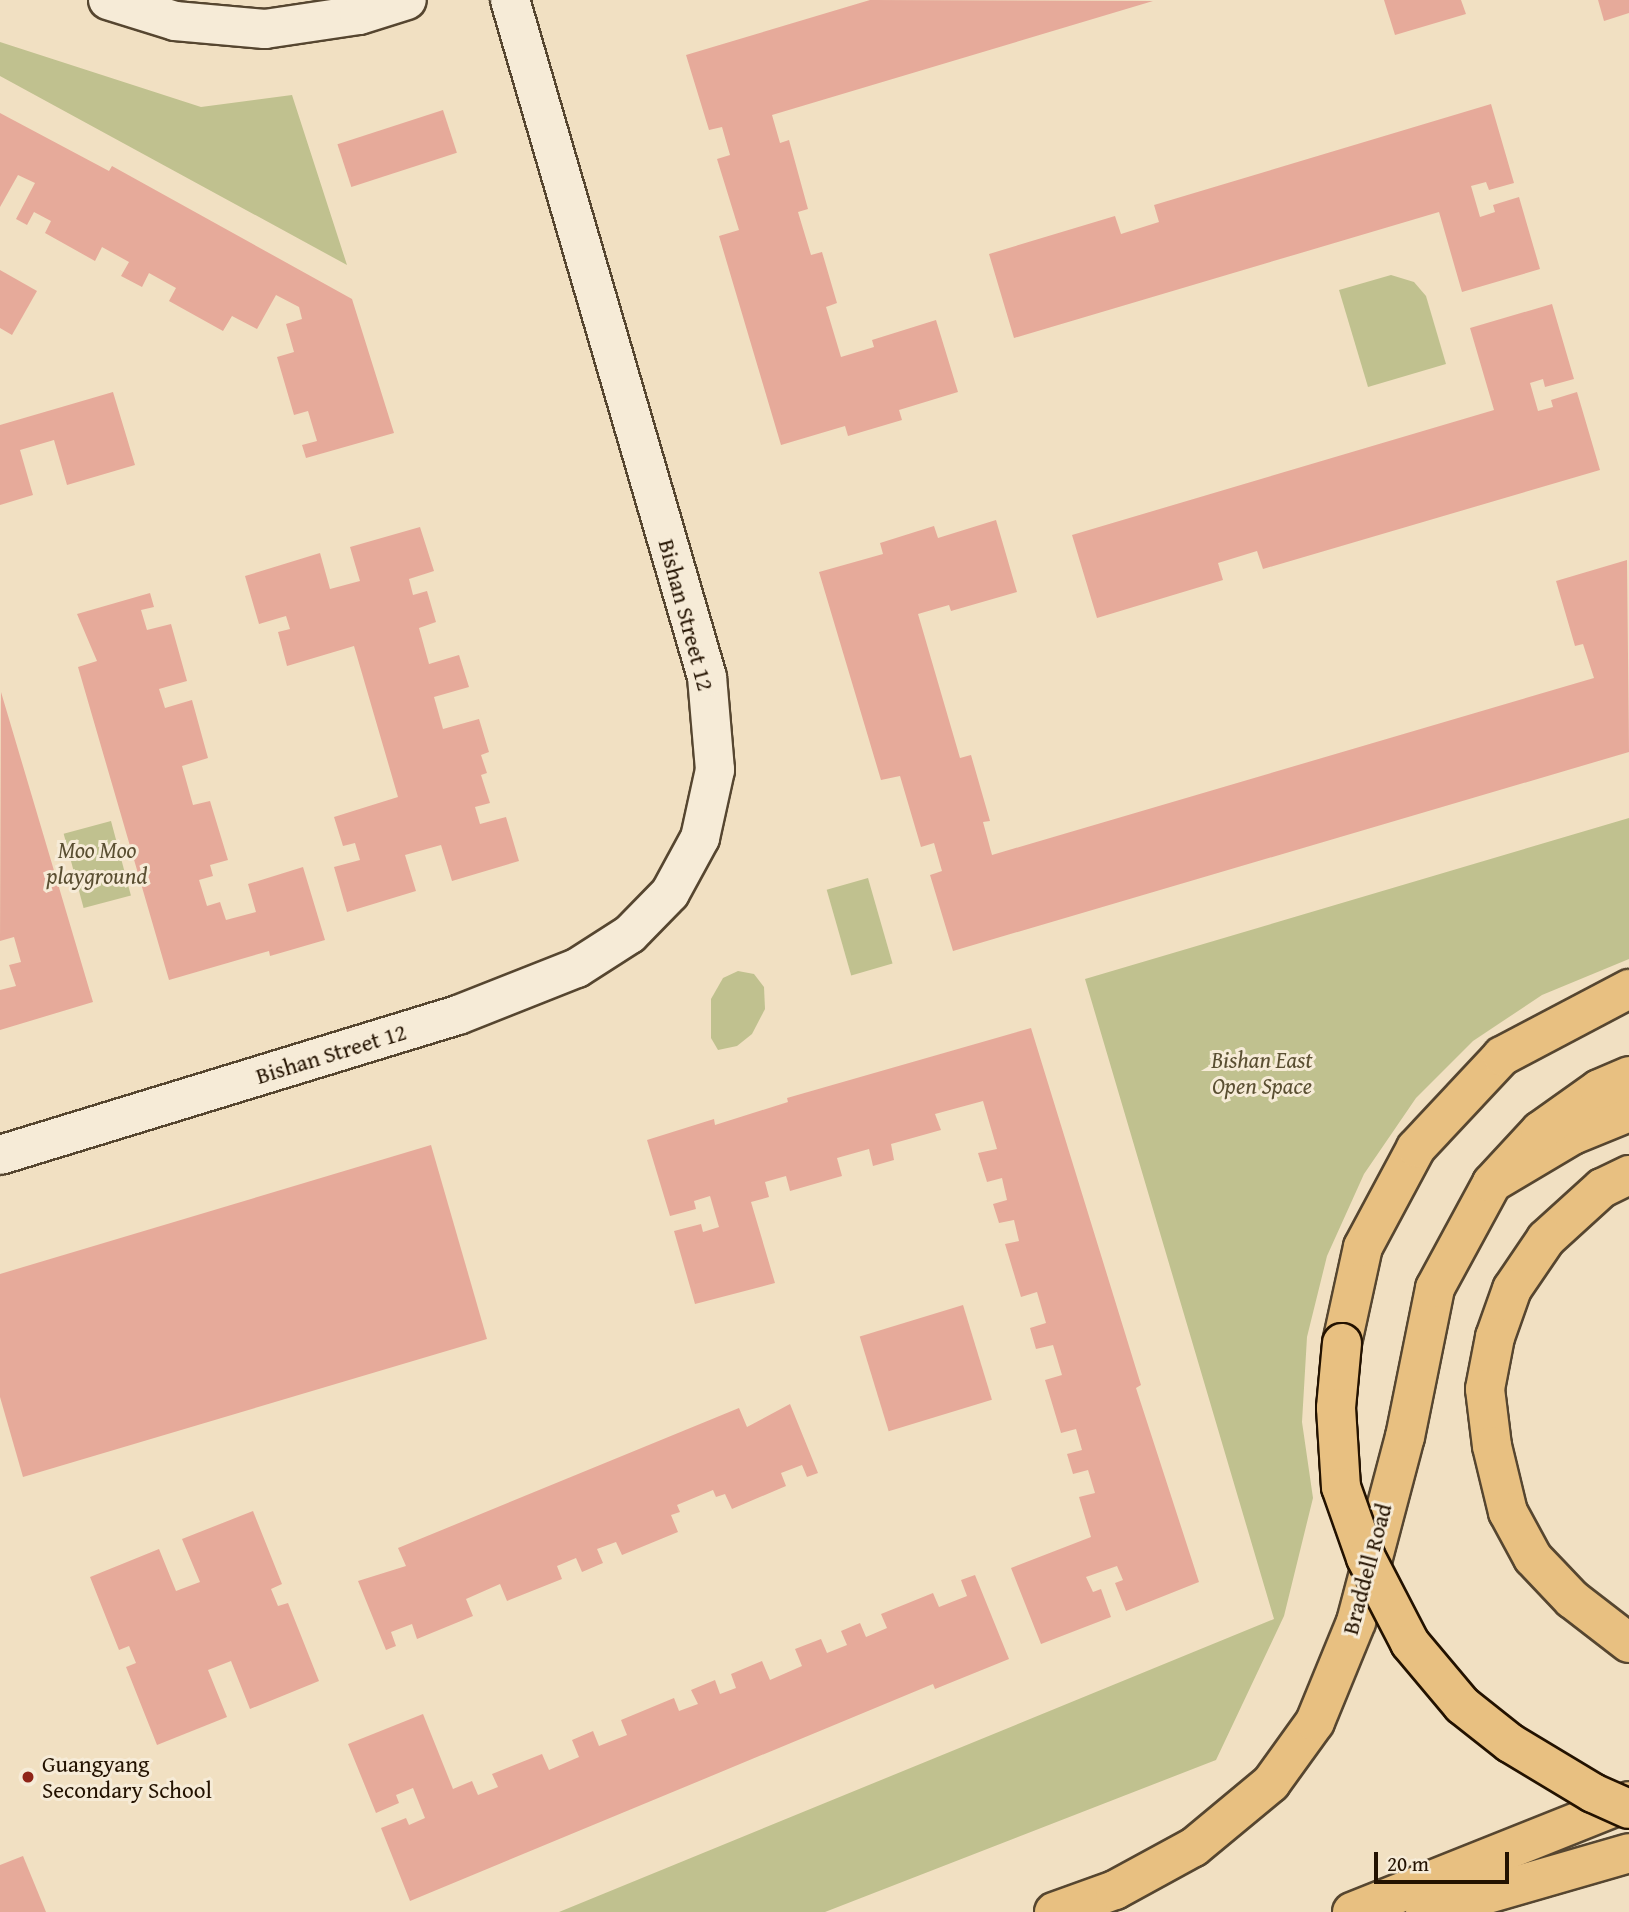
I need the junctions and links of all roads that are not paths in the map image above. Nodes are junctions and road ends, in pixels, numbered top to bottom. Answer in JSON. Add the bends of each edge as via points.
{"nodes":[{"id":1,"x":108,"y":0,"type":"edge"},
{"id":2,"x":407,"y":0,"type":"edge"},
{"id":3,"x":510,"y":0,"type":"edge"},
{"id":4,"x":1629,"y":989,"type":"edge"},
{"id":5,"x":1629,"y":1076,"type":"edge"},
{"id":6,"x":1629,"y":1112,"type":"edge"},
{"id":7,"x":0,"y":1155,"type":"edge"},
{"id":8,"x":1629,"y":1175,"type":"edge"},
{"id":9,"x":1492,"y":1184,"type":"junction"},
{"id":10,"x":1629,"y":1643,"type":"edge"},
{"id":11,"x":1629,"y":1801,"type":"edge"},
{"id":12,"x":1629,"y":1810,"type":"edge"},
{"id":13,"x":1629,"y":1853,"type":"edge"},
{"id":14,"x":1054,"y":1912,"type":"edge"},
{"id":15,"x":1352,"y":1912,"type":"edge"},
{"id":16,"x":1425,"y":1912,"type":"edge"}],
"edges":[{"from":1,"to":2,"type":"street","via":[[175,21],[265,29],[359,15]]},
{"from":3,"to":7,"type":"street","name":"Bishan Street 12","via":[[708,677],[715,771],[700,838],[670,893],[630,934],[577,968],[458,1016]]},
{"from":4,"to":12,"type":"main road","bridge":true,"via":[[1502,1056],[1416,1148],[1363,1247],[1342,1343],[1336,1409],[1341,1487],[1366,1558],[1410,1643],[1462,1705],[1510,1743]]},
{"from":5,"to":9,"type":"main road","name":"Braddell Road","via":[[1599,1089],[1541,1131]]},
{"from":6,"to":9,"type":"main road","via":[[1573,1135]]},
{"from":8,"to":10,"type":"main road","via":[[1602,1188],[1546,1239],[1512,1289],[1495,1337],[1485,1389],[1492,1446],[1508,1512],[1533,1558],[1572,1600]]},
{"from":9,"to":14,"type":"main road","name":"Braddell Road","via":[[1435,1288],[1405,1437],[1356,1622],[1315,1722],[1271,1783],[1194,1847],[1115,1890]]},
{"from":11,"to":15,"type":"main road"},
{"from":13,"to":16,"type":"main road"}]}
